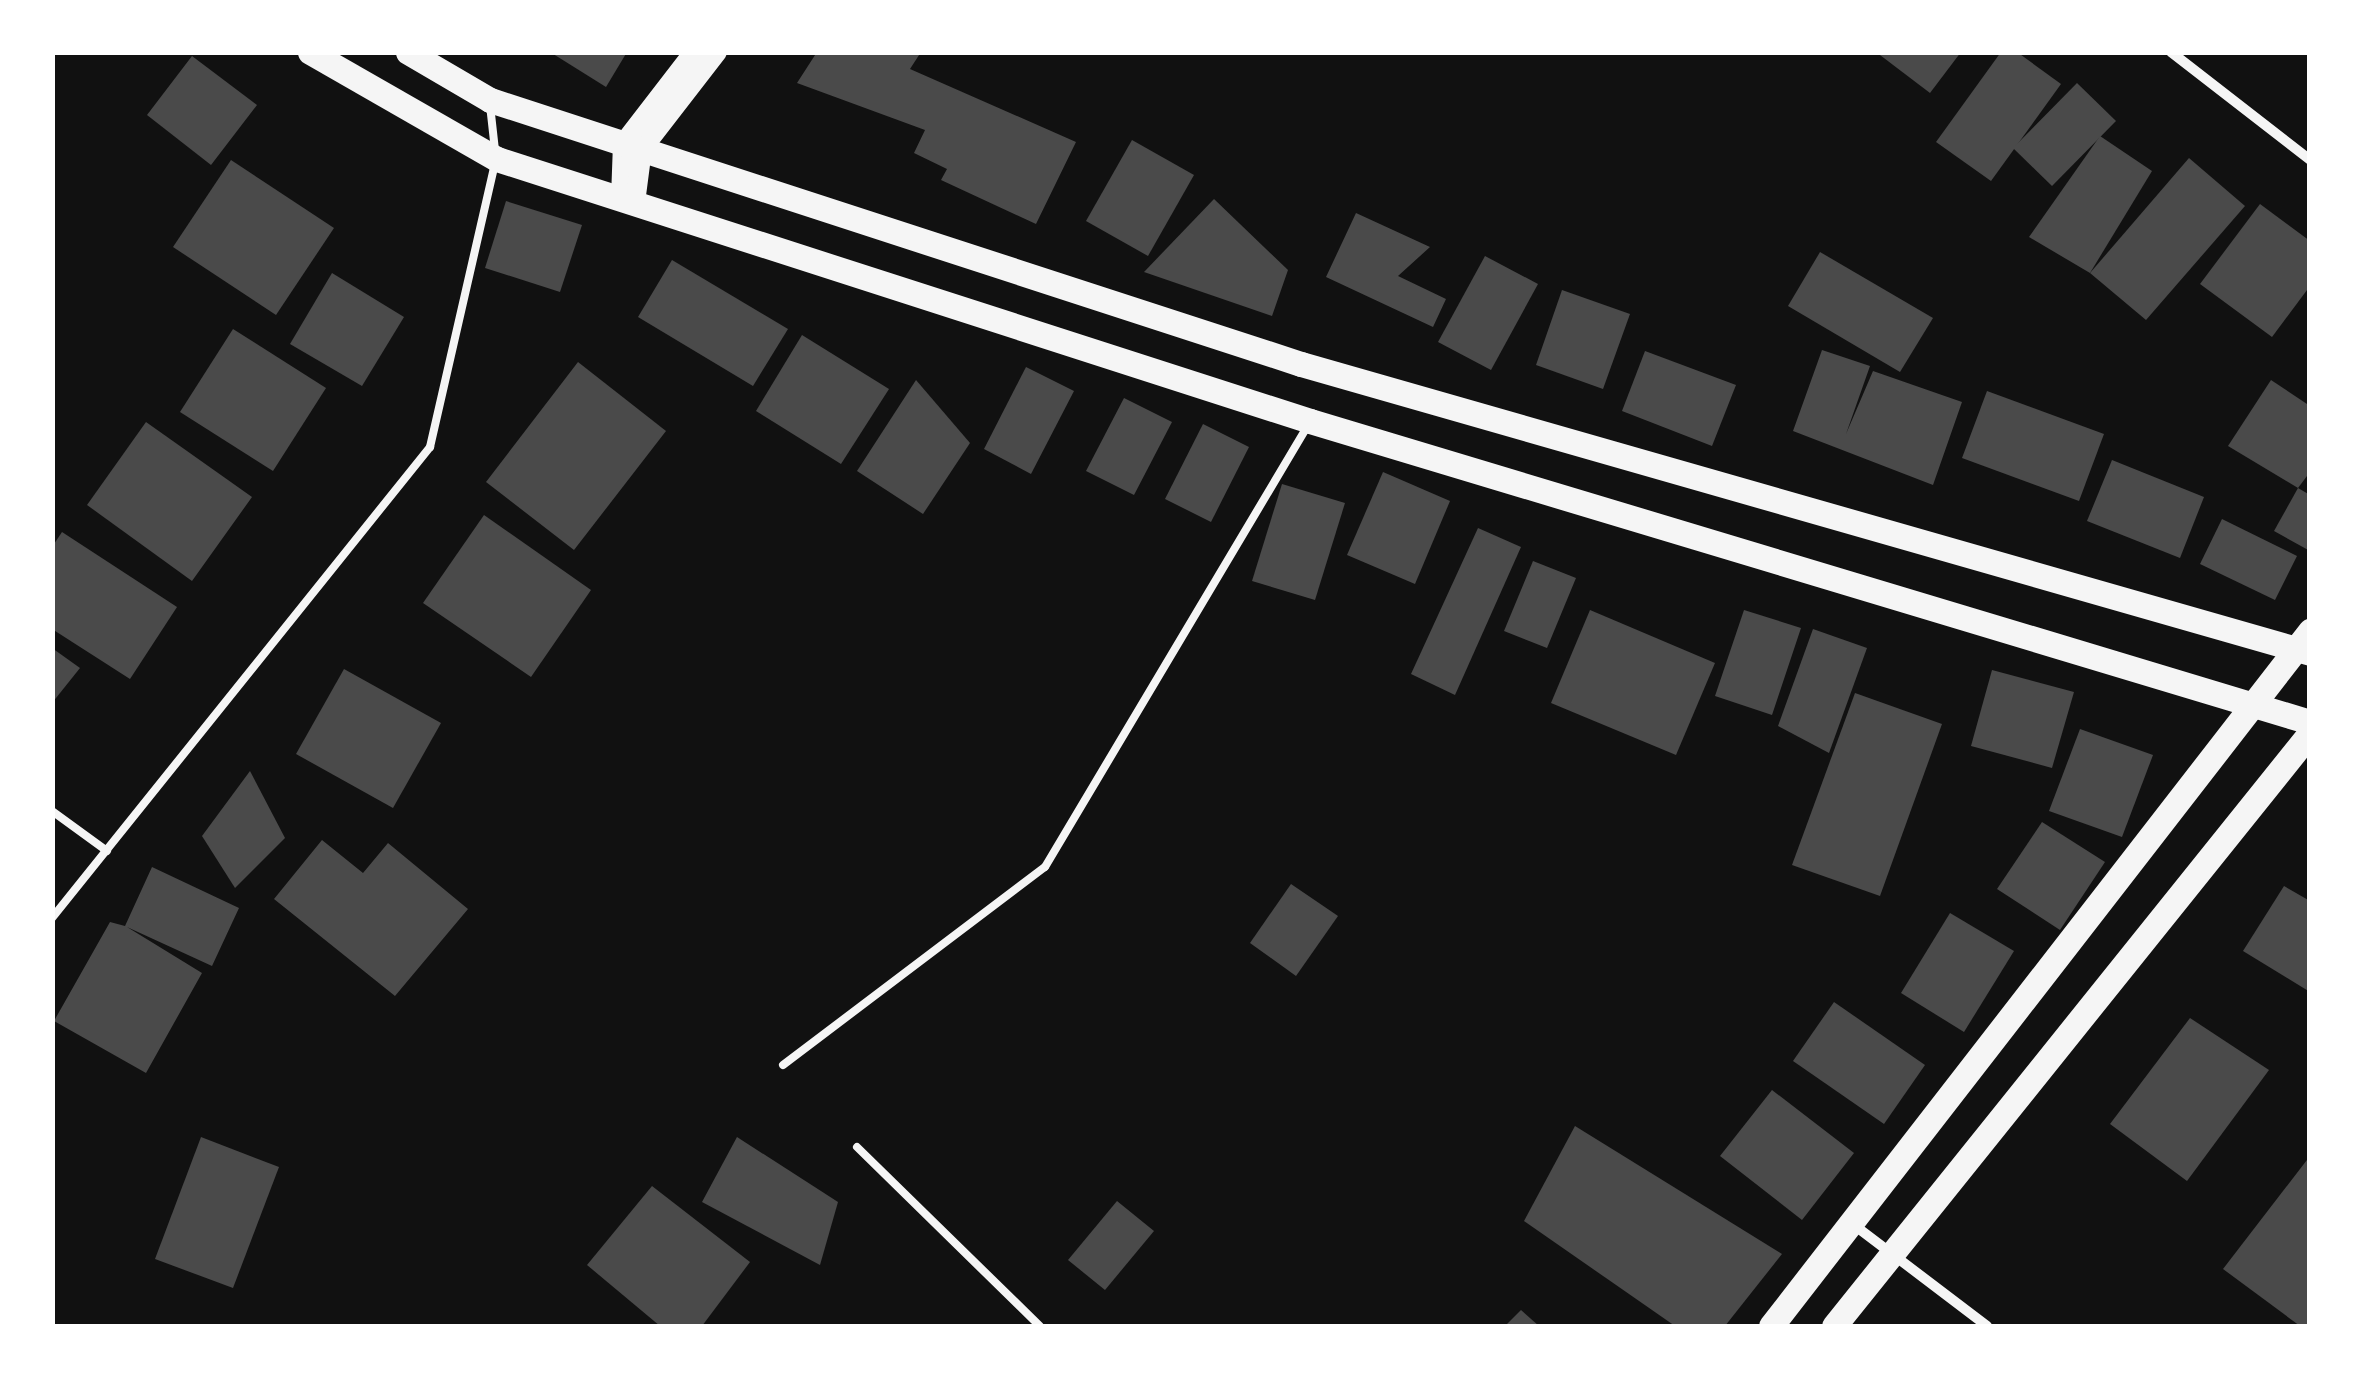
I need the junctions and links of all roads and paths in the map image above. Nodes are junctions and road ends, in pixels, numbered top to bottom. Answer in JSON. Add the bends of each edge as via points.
{"nodes":[{"id":1,"x":310,"y":52,"type":"edge"},
{"id":2,"x":408,"y":52,"type":"edge"},
{"id":3,"x":694,"y":52,"type":"edge"},
{"id":4,"x":717,"y":52,"type":"edge"},
{"id":5,"x":2171,"y":52,"type":"edge"},
{"id":6,"x":490,"y":100,"type":"junction"},
{"id":7,"x":633,"y":147,"type":"junction"},
{"id":8,"x":496,"y":159,"type":"junction"},
{"id":9,"x":2310,"y":160,"type":"edge"},
{"id":10,"x":628,"y":201,"type":"junction"},
{"id":11,"x":1310,"y":421,"type":"junction"},
{"id":12,"x":2305,"y":644,"type":"edge"},
{"id":13,"x":2254,"y":705,"type":"junction"},
{"id":14,"x":2310,"y":722,"type":"edge"},
{"id":15,"x":2310,"y":733,"type":"edge"},
{"id":16,"x":52,"y":811,"type":"edge"},
{"id":17,"x":106,"y":851,"type":"junction"},
{"id":18,"x":52,"y":918,"type":"edge"},
{"id":19,"x":783,"y":1065,"type":"dead end"},
{"id":20,"x":857,"y":1147,"type":"dead end"},
{"id":21,"x":1849,"y":1221,"type":"junction"},
{"id":22,"x":1889,"y":1252,"type":"junction"},
{"id":23,"x":1040,"y":1326,"type":"edge"},
{"id":24,"x":1770,"y":1326,"type":"edge"},
{"id":25,"x":1834,"y":1326,"type":"edge"},
{"id":26,"x":1986,"y":1326,"type":"edge"}],
"edges":[{"from":1,"to":8,"type":"main road"},
{"from":2,"to":6,"type":"main road"},
{"from":3,"to":7,"type":"main road"},
{"from":4,"to":7,"type":"main road"},
{"from":5,"to":9,"type":"street"},
{"from":6,"to":7,"type":"main road"},
{"from":6,"to":8,"type":"lane"},
{"from":7,"to":10,"type":"main road"},
{"from":7,"to":12,"type":"main road","via":[[1301,364]]},
{"from":8,"to":10,"type":"main road"},
{"from":8,"to":17,"type":"lane","via":[[430,447]]},
{"from":10,"to":11,"type":"main road"},
{"from":11,"to":13,"type":"main road"},
{"from":11,"to":19,"type":"lane","via":[[1045,867]]},
{"from":12,"to":13,"type":"main road"},
{"from":13,"to":14,"type":"main road"},
{"from":13,"to":21,"type":"main road"},
{"from":15,"to":22,"type":"main road"},
{"from":16,"to":17,"type":"lane"},
{"from":17,"to":18,"type":"lane"},
{"from":20,"to":23,"type":"lane"},
{"from":21,"to":22,"type":"street"},
{"from":21,"to":24,"type":"main road"},
{"from":22,"to":25,"type":"main road"},
{"from":22,"to":26,"type":"street"}]}
